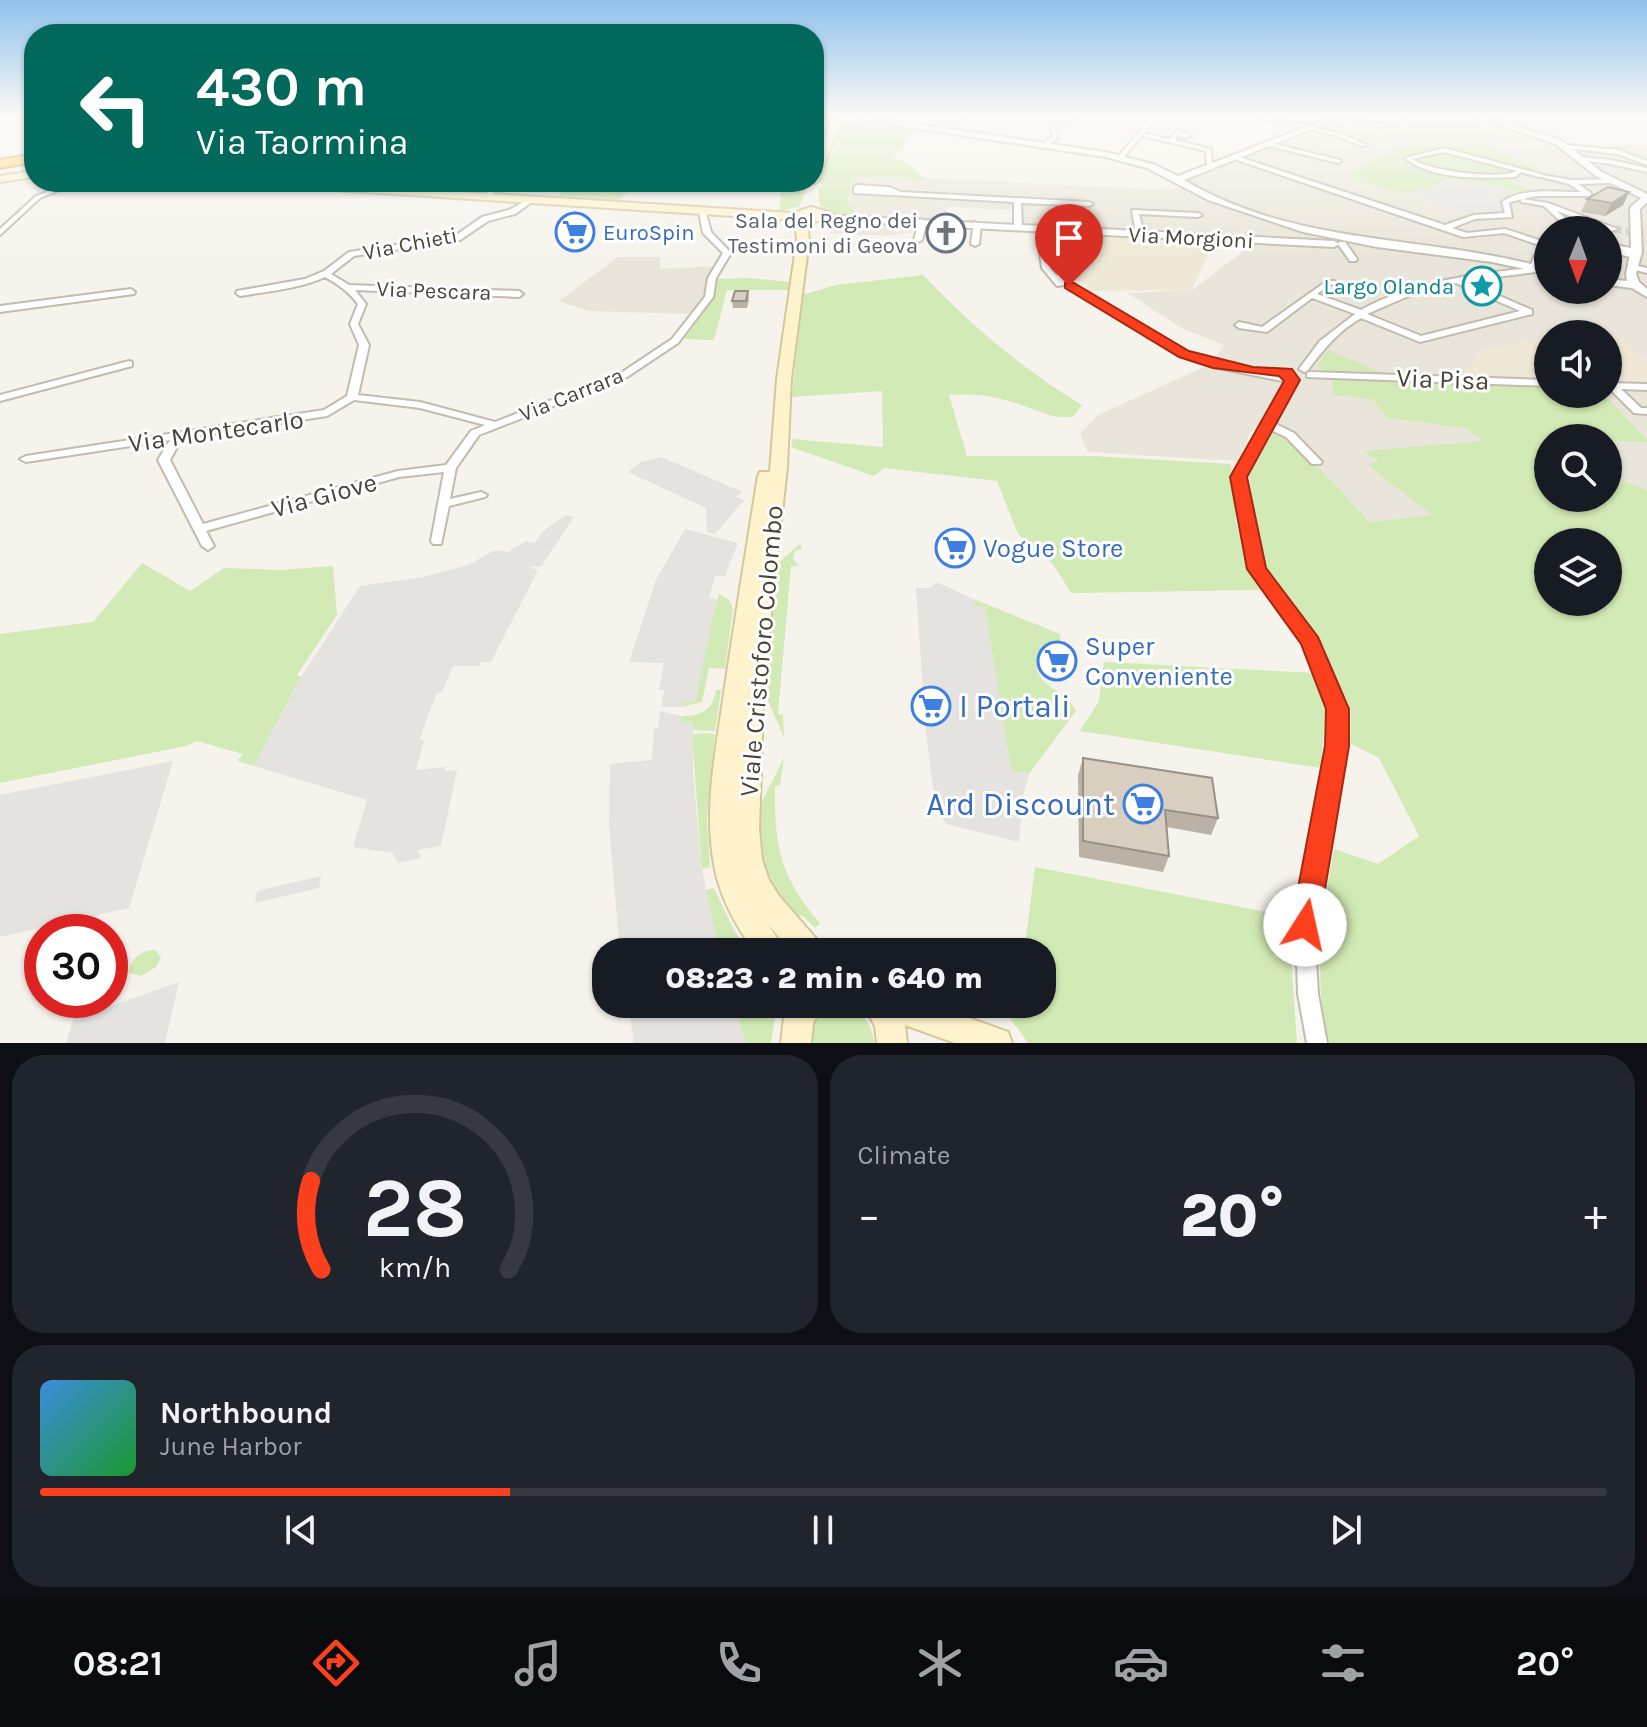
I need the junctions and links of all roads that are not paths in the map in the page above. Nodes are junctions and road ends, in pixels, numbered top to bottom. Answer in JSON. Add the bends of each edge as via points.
{"nodes":[{"id":1,"x":1145,"y":166,"type":"edge"},
{"id":2,"x":1210,"y":166,"type":"edge"},
{"id":3,"x":1259,"y":166,"type":"edge"},
{"id":4,"x":1417,"y":166,"type":"edge"},
{"id":5,"x":1450,"y":166,"type":"edge"},
{"id":6,"x":1498,"y":166,"type":"edge"},
{"id":7,"x":1591,"y":166,"type":"edge"},
{"id":8,"x":1445,"y":171,"type":"junction"},
{"id":9,"x":1518,"y":172,"type":"junction"},
{"id":10,"x":24,"y":175,"type":"edge"},
{"id":11,"x":1539,"y":175,"type":"joint"},
{"id":12,"x":0,"y":179,"type":"edge"},
{"id":13,"x":1179,"y":179,"type":"junction"},
{"id":14,"x":1613,"y":181,"type":"junction"},
{"id":15,"x":1571,"y":182,"type":"junction"},
{"id":16,"x":51,"y":192,"type":"edge"},
{"id":17,"x":425,"y":192,"type":"edge"},
{"id":18,"x":492,"y":192,"type":"edge"},
{"id":19,"x":813,"y":192,"type":"edge"},
{"id":20,"x":899,"y":194,"type":"junction"},
{"id":21,"x":1525,"y":195,"type":"junction"},
{"id":22,"x":487,"y":196,"type":"junction"},
{"id":23,"x":812,"y":197,"type":"junction"},
{"id":24,"x":533,"y":199,"type":"junction"},
{"id":25,"x":1017,"y":200,"type":"junction"},
{"id":26,"x":1508,"y":200,"type":"junction"},
{"id":27,"x":1543,"y":200,"type":"junction"},
{"id":28,"x":1644,"y":201,"type":"edge"},
{"id":29,"x":1089,"y":204,"type":"dead end"},
{"id":30,"x":701,"y":209,"type":"junction"},
{"id":31,"x":801,"y":214,"type":"junction"},
{"id":32,"x":822,"y":215,"type":"junction"},
{"id":33,"x":1198,"y":215,"type":"dead end"},
{"id":34,"x":1560,"y":216,"type":"edge"},
{"id":35,"x":1582,"y":216,"type":"edge"},
{"id":36,"x":923,"y":221,"type":"junction"},
{"id":37,"x":977,"y":224,"type":"junction"},
{"id":38,"x":1638,"y":226,"type":"edge"},
{"id":39,"x":1018,"y":227,"type":"junction"},
{"id":40,"x":1448,"y":229,"type":"junction"},
{"id":41,"x":1039,"y":230,"type":"junction"},
{"id":42,"x":1052,"y":231,"type":"junction"},
{"id":43,"x":0,"y":233,"type":"edge"},
{"id":44,"x":1140,"y":234,"type":"junction"},
{"id":45,"x":1323,"y":234,"type":"junction"},
{"id":46,"x":803,"y":240,"type":"junction"},
{"id":47,"x":918,"y":240,"type":"dead end"},
{"id":48,"x":1534,"y":241,"type":"edge"},
{"id":49,"x":1345,"y":243,"type":"junction"},
{"id":50,"x":975,"y":244,"type":"dead end"},
{"id":51,"x":1373,"y":244,"type":"junction"},
{"id":52,"x":1622,"y":254,"type":"edge"},
{"id":53,"x":1353,"y":259,"type":"dead end"},
{"id":54,"x":1634,"y":259,"type":"junction"},
{"id":55,"x":1534,"y":262,"type":"edge"},
{"id":56,"x":1534,"y":265,"type":"edge"},
{"id":57,"x":1647,"y":271,"type":"edge"},
{"id":58,"x":326,"y":274,"type":"junction"},
{"id":59,"x":1459,"y":282,"type":"junction"},
{"id":60,"x":1334,"y":283,"type":"dead end"},
{"id":61,"x":1622,"y":284,"type":"edge"},
{"id":62,"x":1635,"y":285,"type":"junction"},
{"id":63,"x":348,"y":287,"type":"junction"},
{"id":64,"x":131,"y":292,"type":"dead end"},
{"id":65,"x":240,"y":293,"type":"dead end"},
{"id":66,"x":519,"y":294,"type":"dead end"},
{"id":67,"x":1647,"y":294,"type":"edge"},
{"id":68,"x":1312,"y":295,"type":"junction"},
{"id":69,"x":0,"y":309,"type":"edge"},
{"id":70,"x":1359,"y":314,"type":"junction"},
{"id":71,"x":1239,"y":325,"type":"dead end"},
{"id":72,"x":129,"y":364,"type":"dead end"},
{"id":73,"x":1213,"y":364,"type":"junction"},
{"id":74,"x":1298,"y":374,"type":"junction"},
{"id":75,"x":784,"y":379,"type":"junction"},
{"id":76,"x":1534,"y":382,"type":"edge"},
{"id":77,"x":1622,"y":386,"type":"edge"},
{"id":78,"x":1647,"y":387,"type":"edge"},
{"id":79,"x":1622,"y":396,"type":"edge"},
{"id":80,"x":352,"y":397,"type":"junction"},
{"id":81,"x":0,"y":398,"type":"edge"},
{"id":82,"x":1647,"y":411,"type":"edge"},
{"id":83,"x":492,"y":424,"type":"junction"},
{"id":84,"x":1267,"y":424,"type":"junction"},
{"id":85,"x":177,"y":437,"type":"junction"},
{"id":86,"x":26,"y":459,"type":"dead end"},
{"id":87,"x":1316,"y":462,"type":"dead end"},
{"id":88,"x":450,"y":468,"type":"junction"},
{"id":89,"x":481,"y":495,"type":"dead end"},
{"id":90,"x":444,"y":504,"type":"junction"},
{"id":91,"x":199,"y":529,"type":"junction"},
{"id":92,"x":437,"y":541,"type":"dead end"},
{"id":93,"x":208,"y":546,"type":"dead end"},
{"id":94,"x":762,"y":938,"type":"edge"},
{"id":95,"x":797,"y":938,"type":"edge"},
{"id":96,"x":887,"y":1018,"type":"edge"},
{"id":97,"x":927,"y":1018,"type":"edge"},
{"id":98,"x":1314,"y":1040,"type":"edge"},
{"id":99,"x":892,"y":1043,"type":"edge"},
{"id":100,"x":997,"y":1043,"type":"edge"}],
"edges":[{"from":1,"to":13,"type":"street"},
{"from":2,"to":13,"type":"street"},
{"from":3,"to":40,"type":"street"},
{"from":4,"to":8,"type":"street"},
{"from":5,"to":8,"type":"street"},
{"from":6,"to":9,"type":"street"},
{"from":7,"to":14,"type":"street"},
{"from":8,"to":9,"type":"street","via":[[1497,176]]},
{"from":9,"to":11,"type":"street"},
{"from":10,"to":12,"type":"main road"},
{"from":11,"to":15,"type":"street"},
{"from":13,"to":45,"type":"street","via":[[1210,198]]},
{"from":14,"to":15,"type":"street"},
{"from":14,"to":28,"type":"street"},
{"from":15,"to":27,"type":"street","via":[[1590,192]]},
{"from":16,"to":43,"type":"street","via":[[38,197]]},
{"from":17,"to":22,"type":"main road"},
{"from":18,"to":22,"type":"street"},
{"from":19,"to":23,"type":"main road"},
{"from":20,"to":20,"type":"street","via":[[870,192],[856,192],[857,187]]},
{"from":20,"to":25,"type":"street"},
{"from":21,"to":26,"type":"street"},
{"from":21,"to":27,"type":"street"},
{"from":21,"to":27,"type":"street"},
{"from":22,"to":24,"type":"main road"},
{"from":23,"to":31,"type":"main road"},
{"from":23,"to":32,"type":"main road"},
{"from":24,"to":30,"type":"main road"},
{"from":24,"to":58,"type":"street","name":"Via Chieti","via":[[485,219],[457,238],[352,254]]},
{"from":25,"to":29,"type":"street"},
{"from":25,"to":39,"type":"street"},
{"from":26,"to":27,"type":"street"},
{"from":26,"to":40,"type":"street","via":[[1509,215]]},
{"from":27,"to":34,"type":"street"},
{"from":27,"to":35,"type":"street"},
{"from":28,"to":38,"type":"street"},
{"from":30,"to":31,"type":"main road"},
{"from":30,"to":83,"type":"street","name":"Via Carrara","via":[[707,233],[726,255],[712,278],[709,297],[675,341],[611,381]]},
{"from":31,"to":32,"type":"main road"},
{"from":31,"to":46,"type":"main road","name":"Viale Cristoforo Colombo"},
{"from":32,"to":36,"type":"street","name":"Via Morgioni"},
{"from":32,"to":46,"type":"main road"},
{"from":33,"to":44,"type":"street","via":[[1134,210]]},
{"from":36,"to":37,"type":"street","name":"Via Morgioni"},
{"from":36,"to":47,"type":"street"},
{"from":37,"to":39,"type":"street","name":"Via Morgioni"},
{"from":37,"to":50,"type":"street"},
{"from":38,"to":54,"type":"street"},
{"from":39,"to":41,"type":"street","name":"Via Morgioni"},
{"from":40,"to":48,"type":"street","via":[[1470,236],[1505,231]]},
{"from":41,"to":42,"type":"street","name":"Via Morgioni"},
{"from":41,"to":73,"type":"street","via":[[1046,268],[1063,287],[1164,352]]},
{"from":42,"to":44,"type":"street","name":"Via Morgioni"},
{"from":42,"to":73,"type":"street","via":[[1060,274],[1069,286],[1159,341]]},
{"from":44,"to":49,"type":"street","name":"Via Morgioni"},
{"from":45,"to":49,"type":"street"},
{"from":45,"to":51,"type":"street"},
{"from":46,"to":75,"type":"main road","name":"Viale Cristoforo Colombo"},
{"from":49,"to":51,"type":"street"},
{"from":49,"to":53,"type":"street"},
{"from":51,"to":55,"type":"street"},
{"from":52,"to":54,"type":"street"},
{"from":54,"to":57,"type":"street"},
{"from":54,"to":62,"type":"street"},
{"from":56,"to":59,"type":"street"},
{"from":58,"to":63,"type":"street"},
{"from":58,"to":65,"type":"street","name":"Via Chieti"},
{"from":59,"to":70,"type":"street","via":[[1418,290]]},
{"from":59,"to":70,"type":"street","via":[[1529,312],[1420,339]]},
{"from":60,"to":68,"type":"street"},
{"from":61,"to":62,"type":"street"},
{"from":62,"to":67,"type":"street"},
{"from":63,"to":66,"type":"street","name":"Via Pescara"},
{"from":63,"to":80,"type":"street","via":[[362,304],[354,324],[364,345]]},
{"from":64,"to":69,"type":"street"},
{"from":68,"to":70,"type":"street"},
{"from":68,"to":71,"type":"street","via":[[1264,330]]},
{"from":70,"to":74,"type":"street","via":[[1334,329]]},
{"from":72,"to":81,"type":"street"},
{"from":73,"to":74,"type":"street","name":"Via Pisa"},
{"from":74,"to":76,"type":"street","name":"Via Pisa"},
{"from":74,"to":84,"type":"street"},
{"from":75,"to":94,"type":"main road","name":"Viale Cristoforo Colombo","via":[[744,621],[723,832],[736,894]]},
{"from":75,"to":95,"type":"main road","name":"Viale Cristoforo Colombo","via":[[752,693],[746,829],[758,885]]},
{"from":77,"to":78,"type":"street"},
{"from":79,"to":82,"type":"street","via":[[1638,411]]},
{"from":80,"to":83,"type":"street","via":[[420,405]]},
{"from":80,"to":85,"type":"street","name":"Via Montecarlo","via":[[316,416]]},
{"from":83,"to":88,"type":"street","via":[[475,433]]},
{"from":84,"to":87,"type":"street","via":[[1290,435]]},
{"from":84,"to":98,"type":"street","via":[[1239,477],[1256,569],[1311,642],[1337,709],[1337,746],[1305,925]]},
{"from":85,"to":86,"type":"street","name":"Via Montecarlo"},
{"from":85,"to":91,"type":"street","via":[[164,460]]},
{"from":88,"to":90,"type":"street"},
{"from":88,"to":91,"type":"street","name":"Via Giove","via":[[398,474]]},
{"from":89,"to":90,"type":"street"},
{"from":90,"to":92,"type":"street"},
{"from":91,"to":93,"type":"street"},
{"from":96,"to":99,"type":"main road"},
{"from":97,"to":100,"type":"main road"}]}
